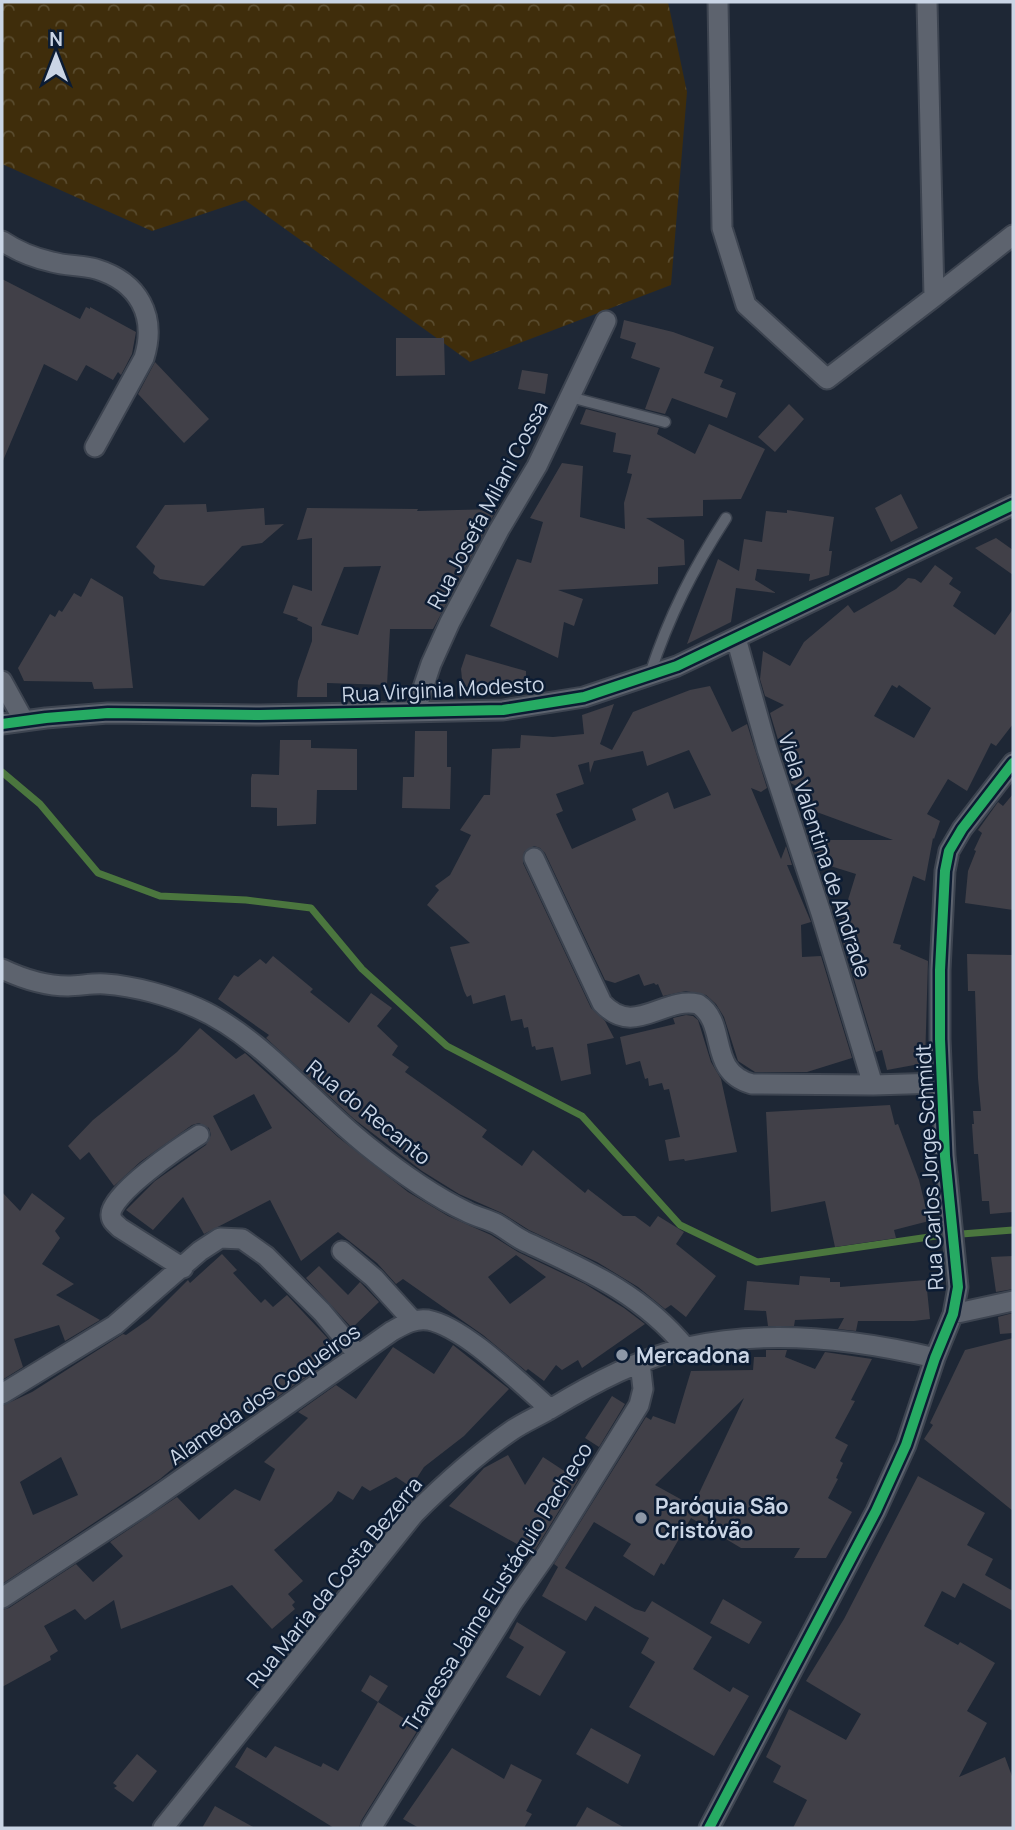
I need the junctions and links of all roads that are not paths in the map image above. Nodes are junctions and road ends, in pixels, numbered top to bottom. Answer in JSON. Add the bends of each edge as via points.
{"nodes":[{"id":1,"x":718,"y":2,"type":"edge"},
{"id":2,"x":927,"y":2,"type":"edge"},
{"id":3,"x":1013,"y":235,"type":"edge"},
{"id":4,"x":2,"y":242,"type":"edge"},
{"id":5,"x":934,"y":297,"type":"junction"},
{"id":6,"x":606,"y":321,"type":"dead end"},
{"id":7,"x":570,"y":397,"type":"junction"},
{"id":8,"x":665,"y":422,"type":"dead end"},
{"id":9,"x":95,"y":447,"type":"dead end"},
{"id":10,"x":1013,"y":505,"type":"edge"},
{"id":11,"x":726,"y":518,"type":"dead end"},
{"id":12,"x":736,"y":638,"type":"junction"},
{"id":13,"x":649,"y":677,"type":"junction"},
{"id":14,"x":2,"y":681,"type":"edge"},
{"id":15,"x":415,"y":712,"type":"junction"},
{"id":16,"x":24,"y":721,"type":"junction"},
{"id":17,"x":2,"y":724,"type":"edge"},
{"id":18,"x":1013,"y":762,"type":"edge"},
{"id":19,"x":534,"y":858,"type":"dead end"},
{"id":20,"x":2,"y":969,"type":"edge"},
{"id":21,"x":941,"y":1083,"type":"junction"},
{"id":22,"x":873,"y":1085,"type":"junction"},
{"id":23,"x":199,"y":1135,"type":"dead end"},
{"id":24,"x":342,"y":1251,"type":"dead end"},
{"id":25,"x":183,"y":1268,"type":"junction"},
{"id":26,"x":1013,"y":1301,"type":"edge"},
{"id":27,"x":953,"y":1314,"type":"junction"},
{"id":28,"x":413,"y":1321,"type":"junction"},
{"id":29,"x":686,"y":1348,"type":"junction"},
{"id":30,"x":358,"y":1355,"type":"junction"},
{"id":31,"x":935,"y":1358,"type":"junction"},
{"id":32,"x":640,"y":1363,"type":"junction"},
{"id":33,"x":2,"y":1394,"type":"edge"},
{"id":34,"x":550,"y":1409,"type":"junction"},
{"id":35,"x":2,"y":1598,"type":"edge"},
{"id":36,"x":163,"y":1828,"type":"edge"},
{"id":37,"x":370,"y":1828,"type":"edge"},
{"id":38,"x":709,"y":1828,"type":"edge"}],
"edges":[{"from":1,"to":5,"type":"street","via":[[722,228],[746,305],[827,379]]},
{"from":2,"to":5,"type":"street"},
{"from":3,"to":5,"type":"street"},
{"from":4,"to":9,"type":"street","via":[[23,254],[110,275],[137,297],[148,314],[149,342],[144,358]]},
{"from":6,"to":7,"type":"street","name":"Rua Josefa Milani Cossa"},
{"from":7,"to":8,"type":"lane"},
{"from":7,"to":15,"type":"street","name":"Rua Josefa Milani Cossa","via":[[450,622]]},
{"from":10,"to":12,"type":"street","name":"Rua Virginia Modesto"},
{"from":11,"to":13,"type":"lane","via":[[680,596]]},
{"from":12,"to":13,"type":"street","name":"Rua Virginia Modesto"},
{"from":12,"to":22,"type":"street","name":"Viela Valentina de Andrade"},
{"from":13,"to":15,"type":"street","name":"Rua Virginia Modesto","via":[[551,703]]},
{"from":14,"to":16,"type":"street"},
{"from":15,"to":16,"type":"street","name":"Rua Virginia Modesto","via":[[108,713]]},
{"from":16,"to":17,"type":"street","name":"Rua Virginia Modesto"},
{"from":18,"to":21,"type":"street","name":"Rua Carlos Jorge Schmidt","via":[[949,851],[940,970]]},
{"from":19,"to":22,"type":"street","via":[[611,1012],[645,1016],[679,1004],[698,1004],[709,1014],[727,1070],[738,1080],[772,1086]]},
{"from":20,"to":29,"type":"street","name":"Rua do Recanto","via":[[59,986],[119,986],[178,1001],[221,1021],[327,1113],[413,1179],[467,1212],[625,1292],[670,1328]]},
{"from":21,"to":22,"type":"street"},
{"from":21,"to":27,"type":"street","name":"Rua Carlos Jorge Schmidt","via":[[958,1287]]},
{"from":23,"to":25,"type":"street","via":[[145,1174],[120,1197],[110,1214],[120,1228]]},
{"from":24,"to":28,"type":"street"},
{"from":25,"to":30,"type":"street","via":[[219,1238],[242,1239],[266,1256]]},
{"from":25,"to":33,"type":"street","via":[[115,1325]]},
{"from":26,"to":27,"type":"street"},
{"from":27,"to":31,"type":"street","name":"Rua Carlos Jorge Schmidt"},
{"from":28,"to":30,"type":"street","name":"Alameda dos Coqueiros"},
{"from":28,"to":34,"type":"street","via":[[426,1320],[461,1335]]},
{"from":29,"to":31,"type":"street","name":"Rua Maria da Costa Bezerra","via":[[760,1338],[815,1340],[862,1343]]},
{"from":29,"to":32,"type":"street","name":"Rua Maria da Costa Bezerra"},
{"from":30,"to":35,"type":"street","name":"Alameda dos Coqueiros","via":[[143,1506]]},
{"from":31,"to":38,"type":"street","name":"Rua Carlos Jorge Schmidt","via":[[906,1445],[876,1511]]},
{"from":32,"to":34,"type":"street","name":"Rua Maria da Costa Bezerra","via":[[588,1385]]},
{"from":32,"to":37,"type":"street","name":"Travessa Jaime Eustáquio Pacheco","via":[[643,1389],[639,1405]]},
{"from":34,"to":36,"type":"street","name":"Rua Maria da Costa Bezerra","via":[[483,1452],[414,1514]]}]}
